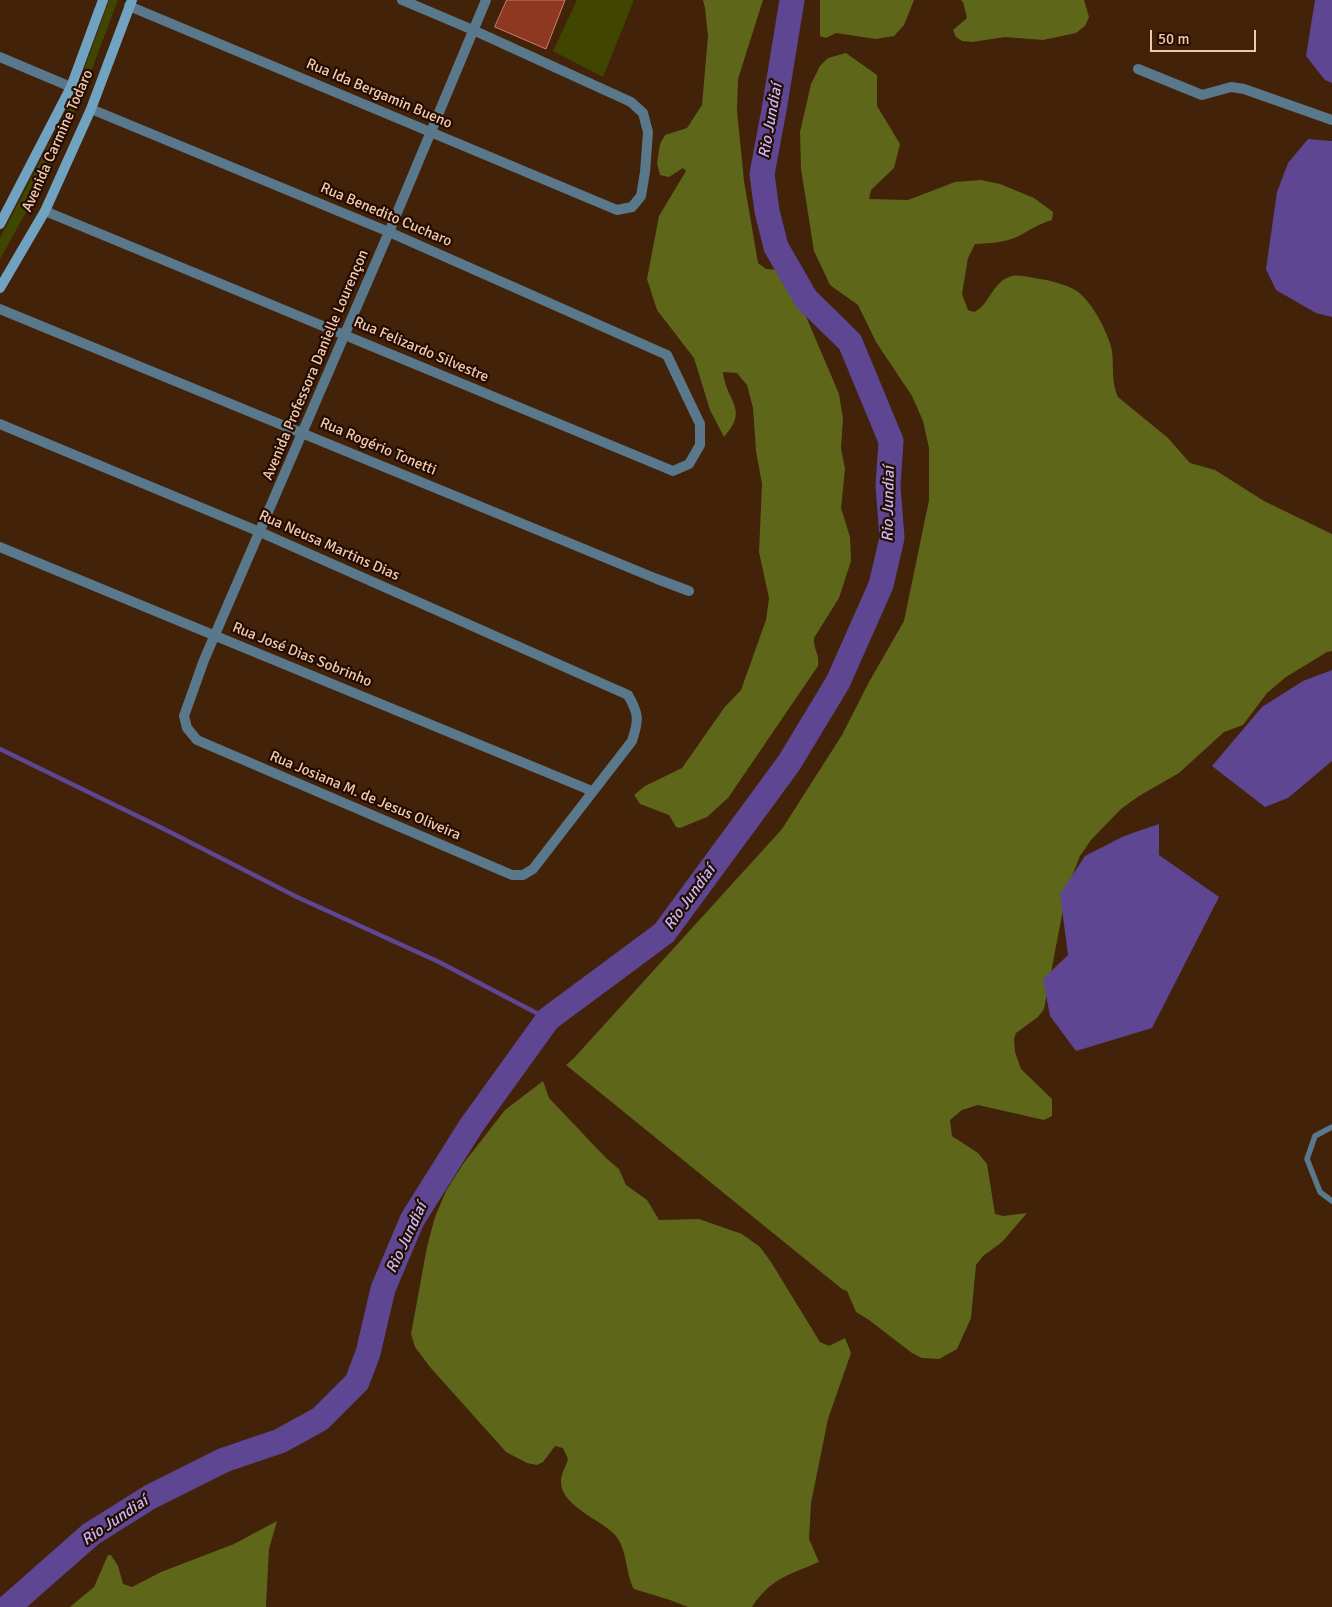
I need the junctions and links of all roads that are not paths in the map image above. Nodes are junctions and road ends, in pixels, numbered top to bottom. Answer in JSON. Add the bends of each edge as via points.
{"nodes":[{"id":1,"x":103,"y":0,"type":"edge"},
{"id":2,"x":402,"y":0,"type":"edge"},
{"id":3,"x":486,"y":0,"type":"edge"},
{"id":4,"x":130,"y":3,"type":"edge"},
{"id":5,"x":473,"y":30,"type":"junction"},
{"id":6,"x":0,"y":57,"type":"edge"},
{"id":7,"x":1138,"y":69,"type":"dead end"},
{"id":8,"x":71,"y":87,"type":"junction"},
{"id":9,"x":91,"y":109,"type":"junction"},
{"id":10,"x":1332,"y":120,"type":"edge"},
{"id":11,"x":430,"y":132,"type":"junction"},
{"id":12,"x":46,"y":211,"type":"junction"},
{"id":13,"x":0,"y":224,"type":"edge"},
{"id":14,"x":389,"y":232,"type":"junction"},
{"id":15,"x":0,"y":288,"type":"edge"},
{"id":16,"x":0,"y":309,"type":"edge"},
{"id":17,"x":345,"y":334,"type":"junction"},
{"id":18,"x":0,"y":424,"type":"edge"},
{"id":19,"x":302,"y":432,"type":"junction"},
{"id":20,"x":673,"y":471,"type":"joint"},
{"id":21,"x":260,"y":532,"type":"junction"},
{"id":22,"x":0,"y":547,"type":"edge"},
{"id":23,"x":688,"y":591,"type":"dead end"},
{"id":24,"x":216,"y":636,"type":"junction"},
{"id":25,"x":197,"y":740,"type":"joint"},
{"id":26,"x":592,"y":791,"type":"junction"},
{"id":27,"x":1332,"y":1127,"type":"edge"},
{"id":28,"x":1332,"y":1201,"type":"edge"}],
"edges":[{"from":1,"to":8,"type":"main road"},
{"from":2,"to":5,"type":"street"},
{"from":3,"to":5,"type":"street","name":"Avenida Professora Danielle Lourençon"},
{"from":4,"to":9,"type":"main road","name":"Avenida Carmine Todaro"},
{"from":4,"to":11,"type":"street","name":"Rua Ida Bergamin Bueno"},
{"from":5,"to":11,"type":"street","name":"Avenida Professora Danielle Lourençon"},
{"from":5,"to":11,"type":"street","name":"Rua Ida Bergamin Bueno","via":[[631,102],[643,113],[648,132],[641,196],[632,207],[617,210]]},
{"from":6,"to":8,"type":"street"},
{"from":7,"to":10,"type":"street","via":[[1202,95],[1231,87],[1244,89]]},
{"from":8,"to":13,"type":"main road"},
{"from":9,"to":12,"type":"main road","name":"Avenida Carmine Todaro"},
{"from":9,"to":14,"type":"street","name":"Rua Benedito Cucharo"},
{"from":11,"to":14,"type":"street","name":"Avenida Professora Danielle Lourençon"},
{"from":12,"to":15,"type":"main road","name":"Avenida Carmine Todaro"},
{"from":12,"to":17,"type":"street","name":"Rua Felizardo Silvestre"},
{"from":14,"to":17,"type":"street","name":"Avenida Professora Danielle Lourençon"},
{"from":14,"to":20,"type":"street","name":"Rua Benedito Cucharo","via":[[667,355],[700,424],[700,445],[696,452],[689,464]]},
{"from":16,"to":19,"type":"street","name":"Rua Rogério Tonetti"},
{"from":17,"to":19,"type":"street","name":"Avenida Professora Danielle Lourençon"},
{"from":17,"to":20,"type":"street","name":"Rua Felizardo Silvestre"},
{"from":18,"to":21,"type":"street","name":"Rua Neusa Martins Dias"},
{"from":19,"to":21,"type":"street","name":"Avenida Professora Danielle Lourençon"},
{"from":19,"to":23,"type":"street","name":"Rua Rogério Tonetti"},
{"from":21,"to":24,"type":"street","name":"Avenida Professora Danielle Lourençon"},
{"from":21,"to":26,"type":"street","name":"Rua Neusa Martins Dias","via":[[628,695],[636,710],[637,726],[632,741]]},
{"from":22,"to":24,"type":"street","name":"Rua José Dias Sobrinho"},
{"from":24,"to":25,"type":"street","name":"Avenida Professora Danielle Lourençon","via":[[184,716],[187,728]]},
{"from":24,"to":26,"type":"street","name":"Rua José Dias Sobrinho"},
{"from":25,"to":26,"type":"street","name":"Rua Josiana M. de Jesus Oliveira","via":[[512,875],[523,875],[533,869]]},
{"from":27,"to":28,"type":"lane","via":[[1315,1136],[1307,1159],[1320,1192]]}]}
